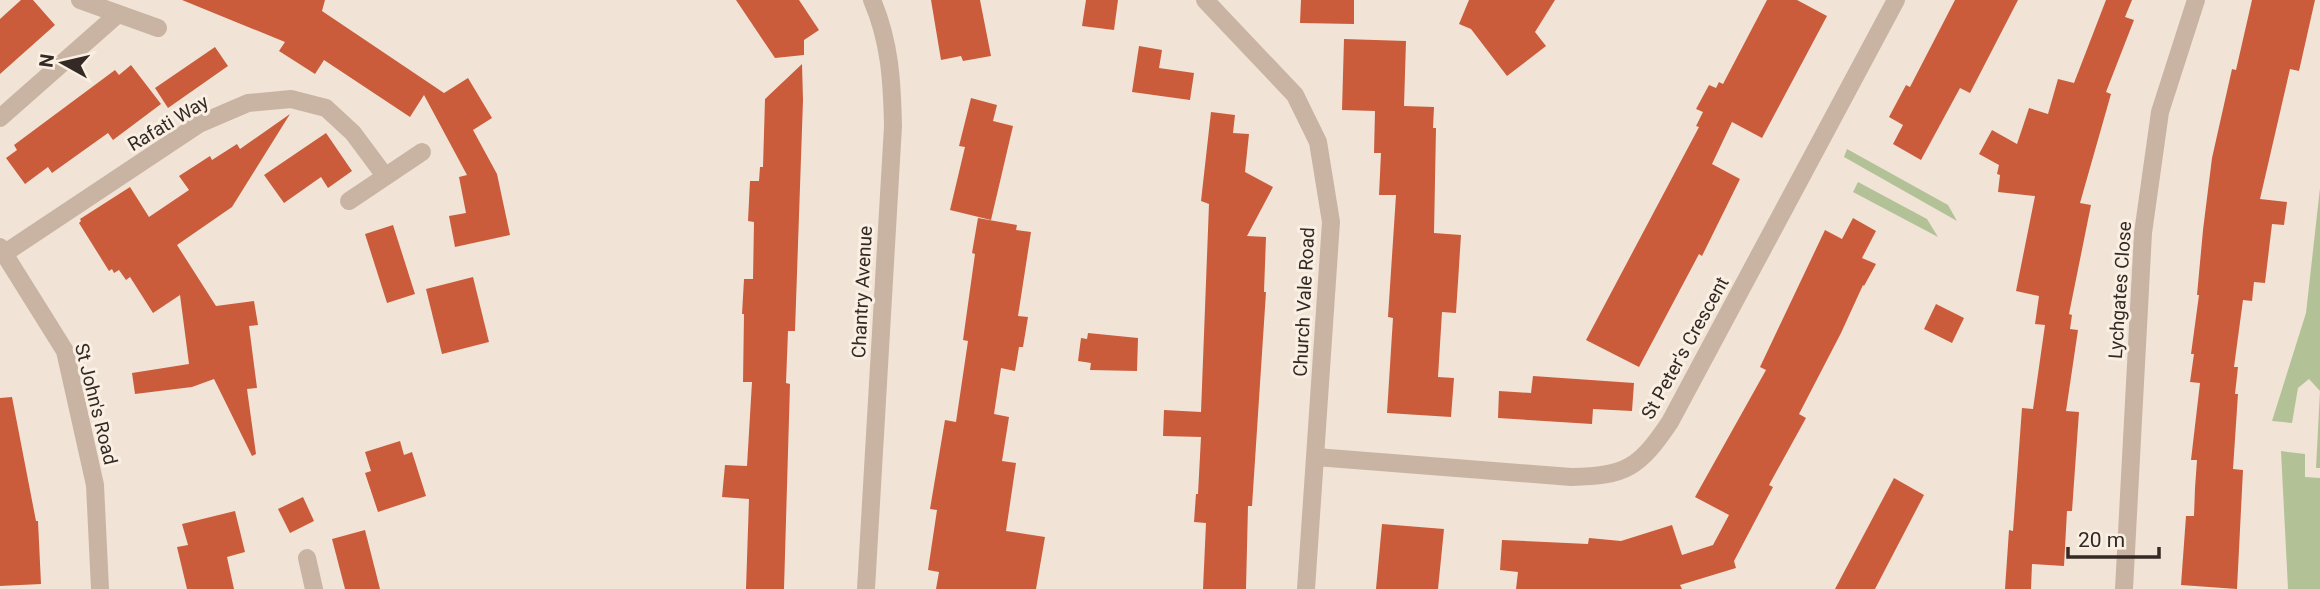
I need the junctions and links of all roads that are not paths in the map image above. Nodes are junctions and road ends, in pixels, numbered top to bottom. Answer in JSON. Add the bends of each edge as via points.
{"nodes":[{"id":1,"x":80,"y":0,"type":"edge"},
{"id":2,"x":873,"y":0,"type":"edge"},
{"id":3,"x":1896,"y":0,"type":"edge"},
{"id":4,"x":2196,"y":0,"type":"edge"},
{"id":5,"x":1216,"y":4,"type":"edge"},
{"id":6,"x":118,"y":14,"type":"junction"},
{"id":7,"x":158,"y":29,"type":"dead end"},
{"id":8,"x":0,"y":118,"type":"edge"},
{"id":9,"x":422,"y":152,"type":"dead end"},
{"id":10,"x":385,"y":176,"type":"junction"},
{"id":11,"x":349,"y":201,"type":"dead end"},
{"id":12,"x":3,"y":250,"type":"edge"},
{"id":13,"x":1316,"y":457,"type":"junction"},
{"id":14,"x":307,"y":558,"type":"dead end"},
{"id":15,"x":100,"y":589,"type":"edge"},
{"id":16,"x":314,"y":589,"type":"edge"},
{"id":17,"x":866,"y":589,"type":"edge"},
{"id":18,"x":1306,"y":589,"type":"edge"},
{"id":19,"x":2124,"y":589,"type":"edge"}],
"edges":[{"from":1,"to":6,"type":"street"},
{"from":2,"to":17,"type":"street","name":"Chantry Avenue","via":[[891,66],[893,126]]},
{"from":3,"to":13,"type":"street","name":"St Peter's Crescent","via":[[1670,422],[1653,448],[1630,468],[1604,476],[1571,477]]},
{"from":4,"to":19,"type":"street","name":"Lychgates Close","via":[[2161,112],[2143,233]]},
{"from":5,"to":13,"type":"street","name":"Church Vale Road","via":[[1295,94],[1318,142],[1331,222]]},
{"from":6,"to":7,"type":"street"},
{"from":6,"to":8,"type":"street"},
{"from":9,"to":10,"type":"street"},
{"from":10,"to":11,"type":"street"},
{"from":10,"to":12,"type":"street","name":"Rafati Way","via":[[353,133],[326,108],[291,99],[248,103],[199,124]]},
{"from":12,"to":15,"type":"street","name":"St John's Road","via":[[65,351],[95,485]]},
{"from":13,"to":18,"type":"street","name":"Church Vale Road"},
{"from":14,"to":16,"type":"street"}]}
